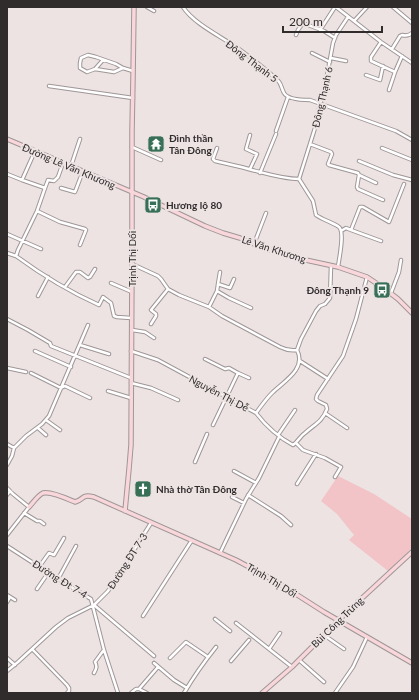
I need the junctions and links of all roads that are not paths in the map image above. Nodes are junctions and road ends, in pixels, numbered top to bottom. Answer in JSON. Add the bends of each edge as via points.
{"nodes":[{"id":1,"x":134,"y":7,"type":"edge"},
{"id":2,"x":147,"y":7,"type":"edge"},
{"id":3,"x":182,"y":7,"type":"edge"},
{"id":4,"x":335,"y":7,"type":"edge"},
{"id":5,"x":367,"y":7,"type":"edge"},
{"id":6,"x":393,"y":7,"type":"edge"},
{"id":7,"x":154,"y":11,"type":"dead end"},
{"id":8,"x":348,"y":17,"type":"junction"},
{"id":9,"x":354,"y":21,"type":"junction"},
{"id":10,"x":412,"y":23,"type":"edge"},
{"id":11,"x":320,"y":30,"type":"junction"},
{"id":12,"x":412,"y":33,"type":"edge"},
{"id":13,"x":296,"y":35,"type":"dead end"},
{"id":14,"x":335,"y":38,"type":"junction"},
{"id":15,"x":381,"y":42,"type":"junction"},
{"id":16,"x":392,"y":49,"type":"junction"},
{"id":17,"x":312,"y":53,"type":"dead end"},
{"id":18,"x":402,"y":56,"type":"junction"},
{"id":19,"x":331,"y":58,"type":"junction"},
{"id":20,"x":103,"y":60,"type":"junction"},
{"id":21,"x":346,"y":61,"type":"dead end"},
{"id":22,"x":330,"y":62,"type":"junction"},
{"id":23,"x":412,"y":63,"type":"edge"},
{"id":24,"x":383,"y":66,"type":"junction"},
{"id":25,"x":123,"y":68,"type":"junction"},
{"id":26,"x":95,"y":69,"type":"junction"},
{"id":27,"x":133,"y":71,"type":"junction"},
{"id":28,"x":395,"y":72,"type":"junction"},
{"id":29,"x":366,"y":75,"type":"dead end"},
{"id":30,"x":49,"y":86,"type":"dead end"},
{"id":31,"x":389,"y":90,"type":"dead end"},
{"id":32,"x":288,"y":97,"type":"junction"},
{"id":33,"x":133,"y":98,"type":"junction"},
{"id":34,"x":320,"y":104,"type":"junction"},
{"id":35,"x":250,"y":134,"type":"dead end"},
{"id":36,"x":7,"y":139,"type":"edge"},
{"id":37,"x":80,"y":139,"type":"dead end"},
{"id":38,"x":412,"y":140,"type":"edge"},
{"id":39,"x":310,"y":144,"type":"junction"},
{"id":40,"x":132,"y":147,"type":"junction"},
{"id":41,"x":217,"y":148,"type":"dead end"},
{"id":42,"x":382,"y":148,"type":"dead end"},
{"id":43,"x":35,"y":151,"type":"junction"},
{"id":44,"x":160,"y":160,"type":"dead end"},
{"id":45,"x":412,"y":160,"type":"edge"},
{"id":46,"x":359,"y":161,"type":"dead end"},
{"id":47,"x":63,"y":163,"type":"junction"},
{"id":48,"x":71,"y":166,"type":"junction"},
{"id":49,"x":250,"y":169,"type":"junction"},
{"id":50,"x":83,"y":171,"type":"junction"},
{"id":51,"x":260,"y":173,"type":"junction"},
{"id":52,"x":7,"y":174,"type":"edge"},
{"id":53,"x":360,"y":175,"type":"junction"},
{"id":54,"x":299,"y":179,"type":"junction"},
{"id":55,"x":22,"y":180,"type":"junction"},
{"id":56,"x":412,"y":180,"type":"edge"},
{"id":57,"x":376,"y":183,"type":"dead end"},
{"id":58,"x":404,"y":184,"type":"dead end"},
{"id":59,"x":45,"y":188,"type":"junction"},
{"id":60,"x":60,"y":188,"type":"dead end"},
{"id":61,"x":131,"y":192,"type":"junction"},
{"id":62,"x":383,"y":200,"type":"dead end"},
{"id":63,"x":37,"y":211,"type":"junction"},
{"id":64,"x":266,"y":213,"type":"dead end"},
{"id":65,"x":351,"y":230,"type":"junction"},
{"id":66,"x":341,"y":231,"type":"junction"},
{"id":67,"x":7,"y":234,"type":"edge"},
{"id":68,"x":22,"y":240,"type":"junction"},
{"id":69,"x":381,"y":241,"type":"dead end"},
{"id":70,"x":254,"y":244,"type":"junction"},
{"id":71,"x":80,"y":245,"type":"dead end"},
{"id":72,"x":41,"y":249,"type":"dead end"},
{"id":73,"x":7,"y":253,"type":"edge"},
{"id":74,"x":16,"y":256,"type":"junction"},
{"id":75,"x":401,"y":260,"type":"dead end"},
{"id":76,"x":132,"y":264,"type":"junction"},
{"id":77,"x":331,"y":266,"type":"junction"},
{"id":78,"x":338,"y":267,"type":"junction"},
{"id":79,"x":95,"y":269,"type":"dead end"},
{"id":80,"x":220,"y":272,"type":"dead end"},
{"id":81,"x":48,"y":277,"type":"junction"},
{"id":82,"x":367,"y":277,"type":"junction"},
{"id":83,"x":234,"y":279,"type":"dead end"},
{"id":84,"x":111,"y":283,"type":"dead end"},
{"id":85,"x":218,"y":284,"type":"junction"},
{"id":86,"x":65,"y":287,"type":"junction"},
{"id":87,"x":168,"y":289,"type":"junction"},
{"id":88,"x":217,"y":291,"type":"junction"},
{"id":89,"x":132,"y":292,"type":"junction"},
{"id":90,"x":390,"y":293,"type":"junction"},
{"id":91,"x":38,"y":296,"type":"dead end"},
{"id":92,"x":209,"y":307,"type":"junction"},
{"id":93,"x":251,"y":308,"type":"dead end"},
{"id":94,"x":412,"y":313,"type":"edge"},
{"id":95,"x":131,"y":318,"type":"junction"},
{"id":96,"x":7,"y":319,"type":"edge"},
{"id":97,"x":151,"y":324,"type":"dead end"},
{"id":98,"x":88,"y":325,"type":"dead end"},
{"id":99,"x":131,"y":330,"type":"junction"},
{"id":100,"x":154,"y":338,"type":"dead end"},
{"id":101,"x":80,"y":345,"type":"junction"},
{"id":102,"x":297,"y":350,"type":"junction"},
{"id":103,"x":35,"y":351,"type":"dead end"},
{"id":104,"x":131,"y":351,"type":"junction"},
{"id":105,"x":109,"y":354,"type":"dead end"},
{"id":106,"x":76,"y":356,"type":"junction"},
{"id":107,"x":205,"y":359,"type":"dead end"},
{"id":108,"x":300,"y":361,"type":"junction"},
{"id":109,"x":71,"y":367,"type":"junction"},
{"id":110,"x":7,"y":368,"type":"edge"},
{"id":111,"x":26,"y":372,"type":"dead end"},
{"id":112,"x":238,"y":372,"type":"junction"},
{"id":113,"x":31,"y":373,"type":"dead end"},
{"id":114,"x":249,"y":378,"type":"dead end"},
{"id":115,"x":328,"y":379,"type":"junction"},
{"id":116,"x":131,"y":380,"type":"junction"},
{"id":117,"x":61,"y":388,"type":"junction"},
{"id":118,"x":108,"y":391,"type":"dead end"},
{"id":119,"x":226,"y":397,"type":"junction"},
{"id":120,"x":90,"y":398,"type":"dead end"},
{"id":121,"x":131,"y":398,"type":"junction"},
{"id":122,"x":178,"y":400,"type":"dead end"},
{"id":123,"x":295,"y":410,"type":"dead end"},
{"id":124,"x":256,"y":413,"type":"junction"},
{"id":125,"x":325,"y":413,"type":"junction"},
{"id":126,"x":46,"y":420,"type":"junction"},
{"id":127,"x":213,"y":425,"type":"dead end"},
{"id":128,"x":38,"y":428,"type":"junction"},
{"id":129,"x":347,"y":428,"type":"dead end"},
{"id":130,"x":60,"y":430,"type":"dead end"},
{"id":131,"x":207,"y":434,"type":"dead end"},
{"id":132,"x":46,"y":435,"type":"dead end"},
{"id":133,"x":278,"y":436,"type":"junction"},
{"id":134,"x":296,"y":443,"type":"junction"},
{"id":135,"x":7,"y":444,"type":"edge"},
{"id":136,"x":14,"y":448,"type":"junction"},
{"id":137,"x":316,"y":454,"type":"junction"},
{"id":138,"x":195,"y":462,"type":"dead end"},
{"id":139,"x":7,"y":465,"type":"edge"},
{"id":140,"x":234,"y":471,"type":"dead end"},
{"id":141,"x":335,"y":477,"type":"dead end"},
{"id":142,"x":256,"y":483,"type":"junction"},
{"id":143,"x":297,"y":484,"type":"dead end"},
{"id":144,"x":7,"y":488,"type":"edge"},
{"id":145,"x":10,"y":491,"type":"junction"},
{"id":146,"x":7,"y":495,"type":"edge"},
{"id":147,"x":248,"y":495,"type":"junction"},
{"id":148,"x":232,"y":497,"type":"dead end"},
{"id":149,"x":244,"y":503,"type":"junction"},
{"id":150,"x":29,"y":507,"type":"junction"},
{"id":151,"x":124,"y":511,"type":"junction"},
{"id":152,"x":24,"y":513,"type":"junction"},
{"id":153,"x":152,"y":523,"type":"junction"},
{"id":154,"x":44,"y":524,"type":"dead end"},
{"id":155,"x":291,"y":525,"type":"dead end"},
{"id":156,"x":7,"y":536,"type":"edge"},
{"id":157,"x":64,"y":538,"type":"dead end"},
{"id":158,"x":192,"y":540,"type":"junction"},
{"id":159,"x":7,"y":546,"type":"edge"},
{"id":160,"x":76,"y":546,"type":"dead end"},
{"id":161,"x":220,"y":552,"type":"junction"},
{"id":162,"x":412,"y":552,"type":"edge"},
{"id":163,"x":39,"y":567,"type":"junction"},
{"id":164,"x":48,"y":573,"type":"junction"},
{"id":165,"x":58,"y":579,"type":"junction"},
{"id":166,"x":37,"y":589,"type":"dead end"},
{"id":167,"x":7,"y":595,"type":"edge"},
{"id":168,"x":10,"y":597,"type":"junction"},
{"id":169,"x":15,"y":600,"type":"dead end"},
{"id":170,"x":7,"y":602,"type":"edge"},
{"id":171,"x":94,"y":605,"type":"junction"},
{"id":172,"x":143,"y":616,"type":"dead end"},
{"id":173,"x":215,"y":619,"type":"dead end"},
{"id":174,"x":338,"y":621,"type":"junction"},
{"id":175,"x":236,"y":623,"type":"dead end"},
{"id":176,"x":230,"y":631,"type":"dead end"},
{"id":177,"x":280,"y":633,"type":"dead end"},
{"id":178,"x":324,"y":634,"type":"junction"},
{"id":179,"x":367,"y":637,"type":"junction"},
{"id":180,"x":249,"y":640,"type":"dead end"},
{"id":181,"x":216,"y":648,"type":"dead end"},
{"id":182,"x":32,"y":649,"type":"junction"},
{"id":183,"x":269,"y":649,"type":"junction"},
{"id":184,"x":344,"y":649,"type":"dead end"},
{"id":185,"x":104,"y":650,"type":"junction"},
{"id":186,"x":154,"y":656,"type":"dead end"},
{"id":187,"x":208,"y":657,"type":"junction"},
{"id":188,"x":7,"y":658,"type":"edge"},
{"id":189,"x":170,"y":658,"type":"dead end"},
{"id":190,"x":299,"y":660,"type":"junction"},
{"id":191,"x":231,"y":661,"type":"dead end"},
{"id":192,"x":154,"y":663,"type":"dead end"},
{"id":193,"x":412,"y":663,"type":"edge"},
{"id":194,"x":15,"y":665,"type":"junction"},
{"id":195,"x":158,"y":667,"type":"junction"},
{"id":196,"x":292,"y":667,"type":"junction"},
{"id":197,"x":7,"y":671,"type":"edge"},
{"id":198,"x":94,"y":673,"type":"dead end"},
{"id":199,"x":324,"y":682,"type":"dead end"},
{"id":200,"x":187,"y":688,"type":"junction"},
{"id":201,"x":139,"y":689,"type":"junction"},
{"id":202,"x":67,"y":693,"type":"edge"},
{"id":203,"x":118,"y":693,"type":"edge"},
{"id":204,"x":131,"y":693,"type":"edge"},
{"id":205,"x":147,"y":693,"type":"edge"},
{"id":206,"x":184,"y":693,"type":"edge"},
{"id":207,"x":262,"y":693,"type":"edge"},
{"id":208,"x":335,"y":693,"type":"edge"}],
"edges":[{"from":1,"to":27,"type":"street","name":"Trịnh Thị Dối"},
{"from":2,"to":7,"type":"street"},
{"from":3,"to":32,"type":"street","name":"Đông Thạnh 5","via":[[190,17],[273,75],[281,83],[284,94]]},
{"from":4,"to":8,"type":"street"},
{"from":4,"to":11,"type":"street"},
{"from":5,"to":9,"type":"street"},
{"from":6,"to":10,"type":"street"},
{"from":8,"to":9,"type":"street"},
{"from":8,"to":14,"type":"street","name":"Đông Thạnh 6"},
{"from":9,"to":15,"type":"street"},
{"from":11,"to":13,"type":"street","via":[[303,23]]},
{"from":11,"to":14,"type":"street"},
{"from":12,"to":16,"type":"street","via":[[400,36]]},
{"from":14,"to":19,"type":"street","name":"Đông Thạnh 6"},
{"from":15,"to":16,"type":"street"},
{"from":15,"to":24,"type":"street","via":[[371,61]]},
{"from":16,"to":18,"type":"street"},
{"from":17,"to":22,"type":"street"},
{"from":18,"to":23,"type":"street"},
{"from":18,"to":28,"type":"street"},
{"from":19,"to":21,"type":"street"},
{"from":19,"to":22,"type":"street","name":"Đông Thạnh 6"},
{"from":20,"to":25,"type":"street"},
{"from":20,"to":26,"type":"street"},
{"from":20,"to":26,"type":"street","via":[[88,55],[81,58],[80,68],[87,72]]},
{"from":22,"to":34,"type":"street","name":"Đông Thạnh 6"},
{"from":24,"to":28,"type":"street"},
{"from":24,"to":29,"type":"street","via":[[380,80]]},
{"from":25,"to":26,"type":"street","via":[[114,72]]},
{"from":25,"to":27,"type":"street"},
{"from":27,"to":33,"type":"street","name":"Trịnh Thị Dối"},
{"from":28,"to":31,"type":"street"},
{"from":30,"to":33,"type":"street"},
{"from":32,"to":34,"type":"street"},
{"from":32,"to":51,"type":"street"},
{"from":33,"to":40,"type":"street","name":"Trịnh Thị Dối"},
{"from":34,"to":38,"type":"street"},
{"from":34,"to":39,"type":"street","name":"Đông Thạnh 6"},
{"from":35,"to":49,"type":"street","via":[[246,149],[257,154]]},
{"from":36,"to":43,"type":"street","name":"Đường Lê Văn Khương"},
{"from":37,"to":48,"type":"street"},
{"from":39,"to":53,"type":"street","via":[[331,152],[329,165]]},
{"from":39,"to":54,"type":"street","name":"Đông Thạnh 6"},
{"from":40,"to":44,"type":"street"},
{"from":40,"to":61,"type":"street","name":"Trịnh Thị Dối"},
{"from":41,"to":49,"type":"street","via":[[213,159],[215,161]]},
{"from":42,"to":45,"type":"street"},
{"from":43,"to":47,"type":"street","name":"Đường Lê Văn Khương"},
{"from":43,"to":55,"type":"street"},
{"from":46,"to":56,"type":"street"},
{"from":47,"to":48,"type":"street","name":"Đường Lê Văn Khương"},
{"from":47,"to":59,"type":"street","via":[[58,177],[54,181],[48,180]]},
{"from":48,"to":50,"type":"street","name":"Đường Lê Văn Khương"},
{"from":49,"to":51,"type":"street"},
{"from":50,"to":60,"type":"street","via":[[75,192]]},
{"from":50,"to":61,"type":"street","name":"Đường Lê Văn Khương"},
{"from":51,"to":54,"type":"street"},
{"from":52,"to":55,"type":"street"},
{"from":53,"to":57,"type":"street"},
{"from":53,"to":62,"type":"street","via":[[356,187]]},
{"from":54,"to":66,"type":"street","via":[[313,201],[316,215],[340,227]]},
{"from":55,"to":59,"type":"street"},
{"from":58,"to":65,"type":"street","via":[[389,222],[363,207],[360,208]]},
{"from":59,"to":63,"type":"street"},
{"from":61,"to":70,"type":"street","name":"Lê Văn Khương","via":[[204,226]]},
{"from":61,"to":76,"type":"street","name":"Trịnh Thị Dối"},
{"from":63,"to":68,"type":"street"},
{"from":63,"to":71,"type":"street","via":[[60,222],[85,229]]},
{"from":64,"to":70,"type":"street"},
{"from":65,"to":66,"type":"street","via":[[346,228]]},
{"from":65,"to":69,"type":"street"},
{"from":66,"to":78,"type":"street"},
{"from":67,"to":68,"type":"street"},
{"from":68,"to":72,"type":"street"},
{"from":68,"to":74,"type":"street"},
{"from":70,"to":77,"type":"street","name":"Lê Văn Khương","via":[[292,257]]},
{"from":73,"to":74,"type":"street"},
{"from":74,"to":81,"type":"street"},
{"from":75,"to":90,"type":"street"},
{"from":76,"to":87,"type":"street","via":[[158,276]]},
{"from":76,"to":89,"type":"street","name":"Trịnh Thị Dối"},
{"from":77,"to":78,"type":"street","name":"Lê Văn Khương"},
{"from":77,"to":102,"type":"street","via":[[330,298],[316,311]]},
{"from":78,"to":82,"type":"street","name":"Lê Văn Khương"},
{"from":79,"to":86,"type":"street","via":[[88,278],[76,272]]},
{"from":80,"to":85,"type":"street"},
{"from":81,"to":86,"type":"street"},
{"from":81,"to":91,"type":"street"},
{"from":82,"to":90,"type":"street","name":"Lê Văn Khương"},
{"from":82,"to":115,"type":"street","via":[[343,356]]},
{"from":83,"to":85,"type":"street","via":[[230,288]]},
{"from":84,"to":89,"type":"street"},
{"from":85,"to":88,"type":"street"},
{"from":86,"to":95,"type":"street","via":[[99,306],[103,297],[110,303],[114,316]]},
{"from":87,"to":92,"type":"street"},
{"from":87,"to":97,"type":"street","via":[[151,310],[156,314]]},
{"from":88,"to":92,"type":"street"},
{"from":88,"to":93,"type":"street"},
{"from":89,"to":95,"type":"street","name":"Trịnh Thị Dối"},
{"from":90,"to":94,"type":"street","name":"Lê Văn Khương"},
{"from":92,"to":102,"type":"street","via":[[280,347]]},
{"from":95,"to":99,"type":"street","name":"Trịnh Thị Dối"},
{"from":96,"to":106,"type":"street","via":[[52,346]]},
{"from":98,"to":101,"type":"street"},
{"from":99,"to":100,"type":"street","via":[[145,332]]},
{"from":99,"to":104,"type":"street","name":"Trịnh Thị Dối"},
{"from":101,"to":105,"type":"street"},
{"from":101,"to":106,"type":"street"},
{"from":102,"to":108,"type":"street"},
{"from":103,"to":109,"type":"street"},
{"from":104,"to":116,"type":"street","name":"Trịnh Thị Dối"},
{"from":104,"to":119,"type":"street","name":"Nguyễn Thị Dễ","via":[[158,360]]},
{"from":106,"to":109,"type":"street"},
{"from":106,"to":116,"type":"street"},
{"from":107,"to":112,"type":"street"},
{"from":108,"to":115,"type":"street"},
{"from":108,"to":124,"type":"street","via":[[291,377],[271,394]]},
{"from":109,"to":117,"type":"street"},
{"from":110,"to":111,"type":"street"},
{"from":112,"to":114,"type":"street"},
{"from":112,"to":119,"type":"street"},
{"from":113,"to":117,"type":"street"},
{"from":115,"to":125,"type":"street","via":[[316,398],[326,405]]},
{"from":116,"to":121,"type":"street","name":"Trịnh Thị Dối"},
{"from":116,"to":122,"type":"street"},
{"from":117,"to":120,"type":"street","via":[[65,386]]},
{"from":117,"to":126,"type":"street"},
{"from":118,"to":121,"type":"street"},
{"from":119,"to":124,"type":"street","name":"Nguyễn Thị Dễ"},
{"from":119,"to":127,"type":"street"},
{"from":121,"to":151,"type":"street","name":"Trịnh Thị Dối","via":[[131,445]]},
{"from":123,"to":133,"type":"street"},
{"from":124,"to":133,"type":"street","name":"Nguyễn Thị Dễ"},
{"from":125,"to":129,"type":"street"},
{"from":125,"to":134,"type":"street"},
{"from":126,"to":128,"type":"street"},
{"from":126,"to":130,"type":"street"},
{"from":128,"to":132,"type":"street"},
{"from":128,"to":136,"type":"street"},
{"from":131,"to":138,"type":"street"},
{"from":133,"to":134,"type":"street","name":"Nguyễn Thị Dễ","via":[[293,445]]},
{"from":133,"to":142,"type":"street"},
{"from":134,"to":137,"type":"street","name":"Nguyễn Thị Dễ","via":[[303,450]]},
{"from":135,"to":136,"type":"street"},
{"from":136,"to":139,"type":"street"},
{"from":137,"to":141,"type":"street","name":"Nguyễn Thị Dễ","via":[[341,467]]},
{"from":137,"to":143,"type":"street"},
{"from":140,"to":142,"type":"street"},
{"from":142,"to":147,"type":"street"},
{"from":144,"to":145,"type":"street"},
{"from":145,"to":146,"type":"street"},
{"from":145,"to":150,"type":"street"},
{"from":147,"to":149,"type":"street"},
{"from":147,"to":155,"type":"street"},
{"from":148,"to":149,"type":"street"},
{"from":149,"to":161,"type":"street"},
{"from":150,"to":151,"type":"street","name":"Trịnh Thị Dối","via":[[39,496],[47,493],[75,502],[86,496],[94,497]]},
{"from":150,"to":152,"type":"street"},
{"from":151,"to":153,"type":"street","name":"Trịnh Thị Dối"},
{"from":152,"to":154,"type":"street"},
{"from":152,"to":156,"type":"street"},
{"from":153,"to":158,"type":"street","name":"Trịnh Thị Dối"},
{"from":153,"to":171,"type":"street","name":"Đường ĐT 7-3","via":[[108,591]]},
{"from":157,"to":163,"type":"street","via":[[54,555],[49,553]]},
{"from":158,"to":161,"type":"street","name":"Trịnh Thị Dối"},
{"from":158,"to":172,"type":"street"},
{"from":159,"to":163,"type":"street","name":"Đường Đt 7-4"},
{"from":160,"to":165,"type":"street"},
{"from":161,"to":174,"type":"street","name":"Trịnh Thị Dối","via":[[277,582]]},
{"from":162,"to":174,"type":"street","name":"Bùi Công Trừng"},
{"from":163,"to":164,"type":"street","name":"Đường Đt 7-4"},
{"from":164,"to":165,"type":"street","name":"Đường Đt 7-4"},
{"from":164,"to":166,"type":"street"},
{"from":165,"to":171,"type":"street","name":"Đường Đt 7-4","via":[[91,599]]},
{"from":167,"to":168,"type":"street"},
{"from":168,"to":169,"type":"street"},
{"from":168,"to":170,"type":"street"},
{"from":171,"to":182,"type":"street","name":"Đường ĐT 7-3","via":[[68,618]]},
{"from":171,"to":185,"type":"street","name":"Đường Đt 7-4"},
{"from":171,"to":186,"type":"street"},
{"from":173,"to":176,"type":"street"},
{"from":174,"to":178,"type":"street","name":"Bùi Công Trừng"},
{"from":174,"to":179,"type":"street","name":"Trịnh Thị Dối"},
{"from":175,"to":183,"type":"street"},
{"from":177,"to":183,"type":"street"},
{"from":178,"to":184,"type":"street"},
{"from":178,"to":190,"type":"street","name":"Bùi Công Trừng"},
{"from":179,"to":193,"type":"street","name":"Trịnh Thị Dối"},
{"from":179,"to":208,"type":"street","via":[[353,666]]},
{"from":180,"to":191,"type":"street"},
{"from":181,"to":187,"type":"street"},
{"from":182,"to":194,"type":"street","name":"Đường ĐT 7-3"},
{"from":182,"to":202,"type":"street","via":[[67,685]]},
{"from":183,"to":196,"type":"street"},
{"from":185,"to":198,"type":"street","via":[[95,662],[97,669]]},
{"from":185,"to":203,"type":"street","name":"Đường Đt 7-4"},
{"from":187,"to":189,"type":"street","via":[[186,642]]},
{"from":187,"to":200,"type":"street"},
{"from":188,"to":194,"type":"street"},
{"from":190,"to":196,"type":"street","name":"Bùi Công Trừng"},
{"from":190,"to":199,"type":"street"},
{"from":192,"to":195,"type":"street"},
{"from":194,"to":197,"type":"street","name":"Đường ĐT 7-3"},
{"from":195,"to":200,"type":"street"},
{"from":195,"to":201,"type":"street"},
{"from":196,"to":207,"type":"street","name":"Bùi Công Trừng"},
{"from":200,"to":206,"type":"street"},
{"from":201,"to":204,"type":"street"},
{"from":201,"to":205,"type":"street"}]}
